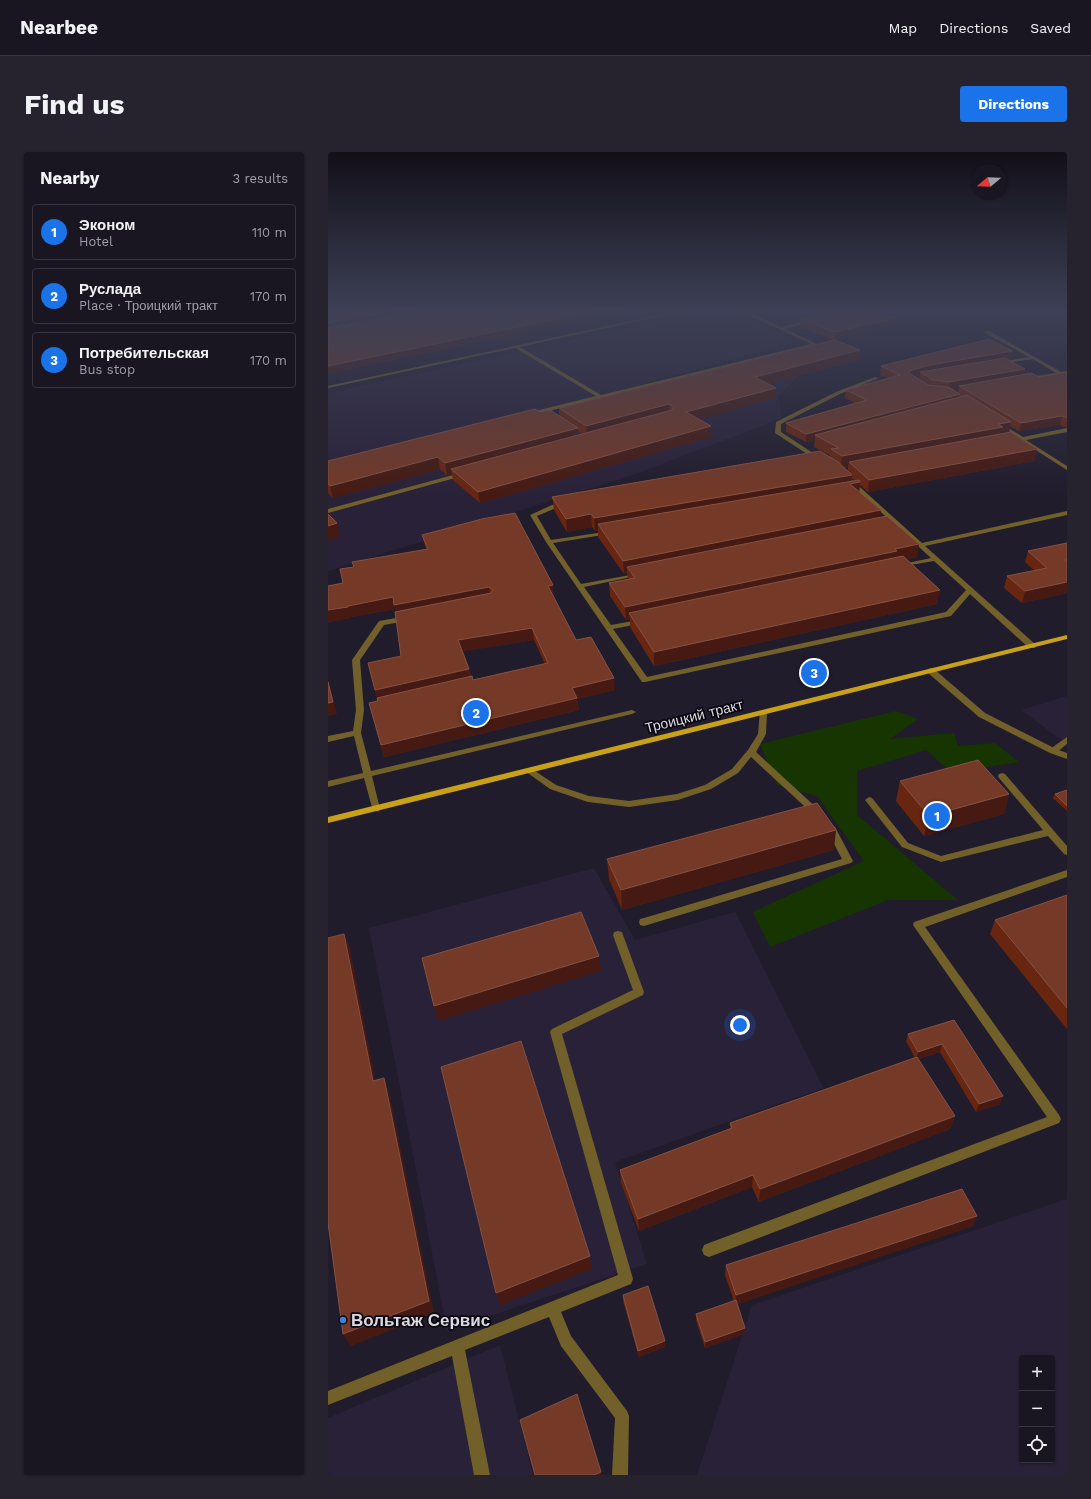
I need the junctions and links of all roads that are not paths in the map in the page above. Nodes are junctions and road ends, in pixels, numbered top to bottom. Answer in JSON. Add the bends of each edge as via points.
{"nodes":[{"id":1,"x":395,"y":373,"type":"edge"},
{"id":2,"x":561,"y":373,"type":"edge"},
{"id":3,"x":696,"y":373,"type":"edge"},
{"id":4,"x":1060,"y":373,"type":"edge"},
{"id":5,"x":877,"y":378,"type":"dead end"},
{"id":6,"x":1030,"y":378,"type":"edge"},
{"id":7,"x":328,"y":387,"type":"edge"},
{"id":8,"x":601,"y":396,"type":"junction"},
{"id":9,"x":520,"y":417,"type":"edge"},
{"id":10,"x":997,"y":423,"type":"edge"},
{"id":11,"x":1067,"y":430,"type":"edge"},
{"id":12,"x":1023,"y":438,"type":"junction"},
{"id":13,"x":1015,"y":440,"type":"edge"},
{"id":14,"x":810,"y":445,"type":"edge"},
{"id":15,"x":802,"y":447,"type":"junction"},
{"id":16,"x":827,"y":464,"type":"edge"},
{"id":17,"x":1067,"y":468,"type":"edge"},
{"id":18,"x":473,"y":472,"type":"edge"},
{"id":19,"x":845,"y":477,"type":"edge"},
{"id":20,"x":860,"y":489,"type":"junction"},
{"id":21,"x":852,"y":491,"type":"edge"},
{"id":22,"x":569,"y":503,"type":"edge"},
{"id":23,"x":328,"y":511,"type":"edge"},
{"id":24,"x":1067,"y":513,"type":"edge"},
{"id":25,"x":897,"y":523,"type":"junction"},
{"id":26,"x":889,"y":524,"type":"edge"},
{"id":27,"x":619,"y":530,"type":"edge"},
{"id":28,"x":549,"y":542,"type":"junction"},
{"id":29,"x":921,"y":545,"type":"junction"},
{"id":30,"x":935,"y":558,"type":"junction"},
{"id":31,"x":889,"y":568,"type":"edge"},
{"id":32,"x":649,"y":572,"type":"edge"},
{"id":33,"x":579,"y":586,"type":"junction"},
{"id":34,"x":970,"y":590,"type":"junction"},
{"id":35,"x":414,"y":617,"type":"edge"},
{"id":36,"x":648,"y":619,"type":"edge"},
{"id":37,"x":609,"y":628,"type":"junction"},
{"id":38,"x":1067,"y":637,"type":"edge"},
{"id":39,"x":1032,"y":646,"type":"junction"},
{"id":40,"x":931,"y":672,"type":"junction"},
{"id":41,"x":632,"y":712,"type":"dead end"},
{"id":42,"x":763,"y":713,"type":"junction"},
{"id":43,"x":357,"y":733,"type":"junction"},
{"id":44,"x":328,"y":739,"type":"edge"},
{"id":45,"x":1067,"y":740,"type":"edge"},
{"id":46,"x":1053,"y":751,"type":"junction"},
{"id":47,"x":750,"y":752,"type":"junction"},
{"id":48,"x":1067,"y":756,"type":"edge"},
{"id":49,"x":529,"y":770,"type":"junction"},
{"id":50,"x":368,"y":775,"type":"junction"},
{"id":51,"x":1002,"y":776,"type":"dead end"},
{"id":52,"x":328,"y":784,"type":"edge"},
{"id":53,"x":869,"y":800,"type":"dead end"},
{"id":54,"x":376,"y":809,"type":"junction"},
{"id":55,"x":328,"y":820,"type":"edge"},
{"id":56,"x":1050,"y":832,"type":"junction"},
{"id":57,"x":1067,"y":852,"type":"edge"},
{"id":58,"x":1067,"y":873,"type":"edge"},
{"id":59,"x":644,"y":922,"type":"dead end"},
{"id":60,"x":618,"y":935,"type":"dead end"},
{"id":61,"x":709,"y":1250,"type":"dead end"},
{"id":62,"x":552,"y":1308,"type":"junction"},
{"id":63,"x":457,"y":1346,"type":"junction"},
{"id":64,"x":328,"y":1398,"type":"edge"},
{"id":65,"x":482,"y":1475,"type":"edge"},
{"id":66,"x":620,"y":1475,"type":"edge"}],
"edges":[{"from":1,"to":7,"type":"lane"},
{"from":2,"to":8,"type":"lane"},
{"from":3,"to":8,"type":"lane"},
{"from":4,"to":6,"type":"lane"},
{"from":5,"to":15,"type":"lane","via":[[838,393],[778,423],[778,432]]},
{"from":8,"to":9,"type":"lane","via":[[545,413]]},
{"from":10,"to":12,"type":"lane"},
{"from":11,"to":12,"type":"lane"},
{"from":12,"to":13,"type":"lane"},
{"from":12,"to":17,"type":"lane"},
{"from":14,"to":15,"type":"lane"},
{"from":15,"to":16,"type":"lane"},
{"from":18,"to":23,"type":"lane"},
{"from":19,"to":20,"type":"lane"},
{"from":20,"to":21,"type":"lane"},
{"from":20,"to":25,"type":"lane"},
{"from":22,"to":28,"type":"lane","via":[[533,515]]},
{"from":24,"to":29,"type":"lane"},
{"from":25,"to":26,"type":"lane"},
{"from":25,"to":29,"type":"lane"},
{"from":27,"to":28,"type":"lane"},
{"from":28,"to":33,"type":"lane"},
{"from":29,"to":30,"type":"lane"},
{"from":30,"to":31,"type":"lane"},
{"from":30,"to":34,"type":"lane"},
{"from":32,"to":33,"type":"lane"},
{"from":33,"to":37,"type":"lane"},
{"from":34,"to":37,"type":"lane","via":[[948,614],[645,680]]},
{"from":34,"to":39,"type":"lane"},
{"from":35,"to":43,"type":"lane","via":[[382,623],[356,660],[364,709]]},
{"from":36,"to":37,"type":"lane"},
{"from":38,"to":39,"type":"main road","name":"Троицкий тракт"},
{"from":39,"to":40,"type":"main road","name":"Троицкий тракт"},
{"from":40,"to":42,"type":"main road","name":"Троицкий тракт"},
{"from":40,"to":46,"type":"street","via":[[982,715]]},
{"from":41,"to":50,"type":"lane"},
{"from":42,"to":47,"type":"lane","via":[[762,734]]},
{"from":42,"to":49,"type":"main road","name":"Троицкий тракт"},
{"from":43,"to":44,"type":"lane"},
{"from":43,"to":50,"type":"lane"},
{"from":45,"to":46,"type":"lane"},
{"from":46,"to":48,"type":"street"},
{"from":47,"to":49,"type":"lane","via":[[735,771],[708,787],[678,797],[629,804],[588,799],[553,787]]},
{"from":47,"to":59,"type":"lane","via":[[828,822],[848,861]]},
{"from":49,"to":54,"type":"main road","name":"Троицкий тракт"},
{"from":50,"to":52,"type":"lane"},
{"from":50,"to":54,"type":"lane"},
{"from":51,"to":56,"type":"lane"},
{"from":53,"to":56,"type":"lane","via":[[905,845],[941,859]]},
{"from":54,"to":55,"type":"main road","name":"Троицкий тракт"},
{"from":56,"to":57,"type":"lane"},
{"from":58,"to":61,"type":"lane","via":[[918,925],[1054,1119]]},
{"from":60,"to":62,"type":"lane","via":[[639,992],[556,1032],[626,1279]]},
{"from":62,"to":63,"type":"lane"},
{"from":62,"to":66,"type":"lane","via":[[566,1341],[622,1416]]},
{"from":63,"to":64,"type":"lane"},
{"from":63,"to":65,"type":"lane"}]}
